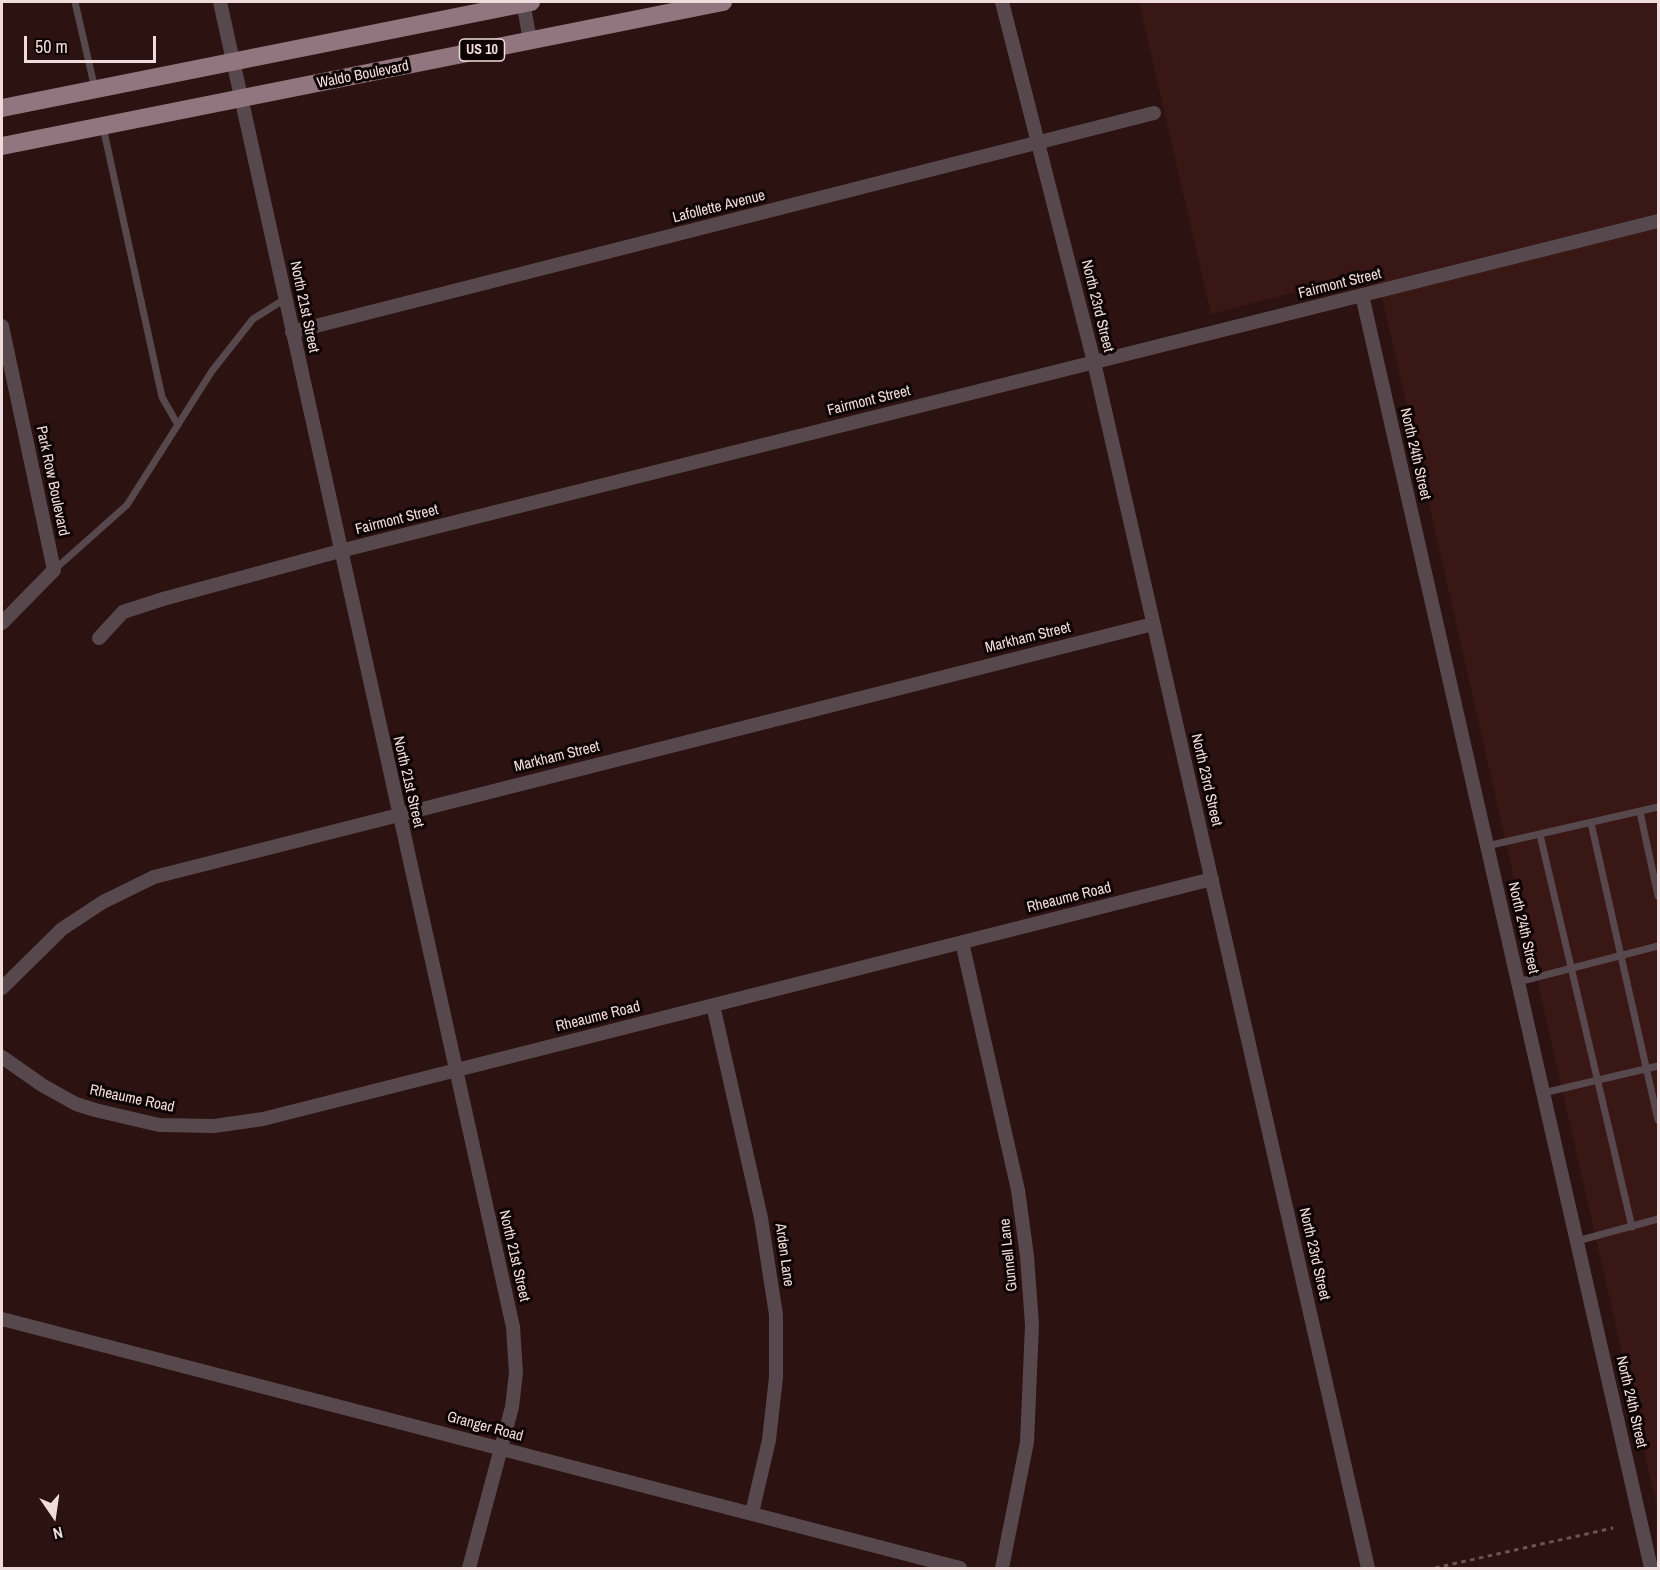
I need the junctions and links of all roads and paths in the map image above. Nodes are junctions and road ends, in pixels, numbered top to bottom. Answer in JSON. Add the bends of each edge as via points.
{"nodes":[{"id":1,"x":75,"y":2,"type":"edge"},
{"id":2,"x":220,"y":2,"type":"edge"},
{"id":3,"x":526,"y":2,"type":"edge"},
{"id":4,"x":723,"y":2,"type":"edge"},
{"id":5,"x":1002,"y":2,"type":"edge"},
{"id":6,"x":530,"y":40,"type":"junction"},
{"id":7,"x":233,"y":61,"type":"junction"},
{"id":8,"x":95,"y":89,"type":"junction"},
{"id":9,"x":241,"y":99,"type":"junction"},
{"id":10,"x":2,"y":108,"type":"edge"},
{"id":11,"x":1154,"y":113,"type":"dead end"},
{"id":12,"x":103,"y":127,"type":"junction"},
{"id":13,"x":1039,"y":143,"type":"junction"},
{"id":14,"x":2,"y":146,"type":"edge"},
{"id":15,"x":1659,"y":221,"type":"edge"},
{"id":16,"x":1362,"y":295,"type":"junction"},
{"id":17,"x":285,"y":299,"type":"junction"},
{"id":18,"x":2,"y":326,"type":"edge"},
{"id":19,"x":292,"y":332,"type":"junction"},
{"id":20,"x":1094,"y":362,"type":"junction"},
{"id":21,"x":178,"y":425,"type":"junction"},
{"id":22,"x":340,"y":551,"type":"junction"},
{"id":23,"x":54,"y":570,"type":"junction"},
{"id":24,"x":2,"y":623,"type":"edge"},
{"id":25,"x":1153,"y":624,"type":"junction"},
{"id":26,"x":99,"y":638,"type":"dead end"},
{"id":27,"x":1659,"y":807,"type":"edge"},
{"id":28,"x":1640,"y":812,"type":"junction"},
{"id":29,"x":398,"y":814,"type":"junction"},
{"id":30,"x":1591,"y":823,"type":"junction"},
{"id":31,"x":1540,"y":835,"type":"junction"},
{"id":32,"x":1487,"y":846,"type":"junction"},
{"id":33,"x":1212,"y":879,"type":"junction"},
{"id":34,"x":1659,"y":896,"type":"edge"},
{"id":35,"x":962,"y":942,"type":"junction"},
{"id":36,"x":1659,"y":946,"type":"edge"},
{"id":37,"x":1621,"y":955,"type":"junction"},
{"id":38,"x":1570,"y":968,"type":"junction"},
{"id":39,"x":1518,"y":982,"type":"junction"},
{"id":40,"x":2,"y":988,"type":"edge"},
{"id":41,"x":713,"y":1005,"type":"junction"},
{"id":42,"x":2,"y":1057,"type":"edge"},
{"id":43,"x":1659,"y":1066,"type":"edge"},
{"id":44,"x":1646,"y":1069,"type":"junction"},
{"id":45,"x":456,"y":1070,"type":"junction"},
{"id":46,"x":1596,"y":1080,"type":"junction"},
{"id":47,"x":1543,"y":1093,"type":"junction"},
{"id":48,"x":1659,"y":1120,"type":"edge"},
{"id":49,"x":1659,"y":1219,"type":"edge"},
{"id":50,"x":1632,"y":1227,"type":"junction"},
{"id":51,"x":1577,"y":1241,"type":"junction"},
{"id":52,"x":2,"y":1319,"type":"edge"},
{"id":53,"x":501,"y":1448,"type":"junction"},
{"id":54,"x":752,"y":1513,"type":"junction"},
{"id":55,"x":1613,"y":1528,"type":"dead end"},
{"id":56,"x":469,"y":1569,"type":"edge"},
{"id":57,"x":960,"y":1569,"type":"edge"},
{"id":58,"x":1002,"y":1569,"type":"edge"},
{"id":59,"x":1368,"y":1569,"type":"edge"},
{"id":60,"x":1435,"y":1569,"type":"edge"},
{"id":61,"x":1652,"y":1569,"type":"edge"}],
"edges":[{"from":1,"to":8,"type":"lane"},
{"from":2,"to":7,"type":"street","name":"North 21st Street"},
{"from":3,"to":6,"type":"street"},
{"from":3,"to":7,"type":"main road"},
{"from":4,"to":6,"type":"main road","name":"Waldo Boulevard","number":"US 10"},
{"from":5,"to":13,"type":"street","name":"North 23rd Street"},
{"from":6,"to":9,"type":"main road","name":"Waldo Boulevard","number":"US 10"},
{"from":7,"to":8,"type":"main road"},
{"from":7,"to":9,"type":"street","name":"North 21st Street"},
{"from":8,"to":10,"type":"main road"},
{"from":9,"to":12,"type":"main road","name":"Waldo Boulevard","number":"US 10"},
{"from":9,"to":17,"type":"street","name":"North 21st Street"},
{"from":11,"to":13,"type":"street","name":"Lafollette Avenue"},
{"from":12,"to":14,"type":"main road","name":"Waldo Boulevard","number":"US 10"},
{"from":12,"to":21,"type":"lane","via":[[162,397]]},
{"from":13,"to":19,"type":"street","name":"Lafollette Avenue"},
{"from":13,"to":20,"type":"street","name":"North 23rd Street"},
{"from":15,"to":16,"type":"street","name":"Fairmont Street"},
{"from":16,"to":20,"type":"street","name":"Fairmont Street"},
{"from":16,"to":32,"type":"street","name":"North 24th Street"},
{"from":17,"to":19,"type":"street","name":"North 21st Street"},
{"from":17,"to":21,"type":"lane","via":[[253,320],[212,371]]},
{"from":18,"to":23,"type":"street","name":"Park Row Boulevard"},
{"from":19,"to":22,"type":"street","name":"North 21st Street"},
{"from":20,"to":22,"type":"street","name":"Fairmont Street"},
{"from":20,"to":25,"type":"street","name":"North 23rd Street"},
{"from":21,"to":23,"type":"lane","via":[[127,505]]},
{"from":22,"to":26,"type":"street","name":"Fairmont Street","via":[[123,612]]},
{"from":22,"to":29,"type":"street","name":"North 21st Street"},
{"from":23,"to":24,"type":"street"},
{"from":25,"to":29,"type":"street","name":"Markham Street"},
{"from":25,"to":33,"type":"street","name":"North 23rd Street"},
{"from":27,"to":28,"type":"lane"},
{"from":28,"to":30,"type":"lane"},
{"from":28,"to":34,"type":"lane"},
{"from":29,"to":40,"type":"street","name":"Markham Street","via":[[154,877],[103,902],[62,929]]},
{"from":29,"to":45,"type":"street","name":"North 21st Street"},
{"from":30,"to":31,"type":"lane"},
{"from":30,"to":37,"type":"lane"},
{"from":31,"to":32,"type":"lane"},
{"from":31,"to":38,"type":"lane"},
{"from":32,"to":39,"type":"street","name":"North 24th Street"},
{"from":33,"to":35,"type":"street","name":"Rheaume Road"},
{"from":33,"to":59,"type":"street","name":"North 23rd Street"},
{"from":35,"to":41,"type":"street","name":"Rheaume Road"},
{"from":35,"to":58,"type":"street","name":"Gunnell Lane","via":[[1018,1190],[1028,1256],[1032,1325],[1027,1442]]},
{"from":36,"to":37,"type":"lane"},
{"from":37,"to":38,"type":"lane"},
{"from":37,"to":44,"type":"lane"},
{"from":38,"to":39,"type":"lane"},
{"from":38,"to":46,"type":"lane"},
{"from":39,"to":47,"type":"street","name":"North 24th Street"},
{"from":41,"to":45,"type":"street","name":"Rheaume Road"},
{"from":41,"to":54,"type":"street","name":"Arden Lane","via":[[761,1218],[776,1315],[776,1377],[769,1440]]},
{"from":42,"to":45,"type":"street","name":"Rheaume Road","via":[[76,1104],[159,1125],[193,1127],[263,1119]]},
{"from":43,"to":44,"type":"lane"},
{"from":44,"to":46,"type":"lane"},
{"from":44,"to":48,"type":"lane"},
{"from":45,"to":53,"type":"street","name":"North 21st Street","via":[[513,1327],[516,1373]]},
{"from":46,"to":47,"type":"lane"},
{"from":46,"to":50,"type":"lane"},
{"from":47,"to":51,"type":"street","name":"North 24th Street"},
{"from":49,"to":50,"type":"lane"},
{"from":50,"to":51,"type":"lane"},
{"from":51,"to":61,"type":"street","name":"North 24th Street"},
{"from":52,"to":53,"type":"street","name":"Granger Road"},
{"from":53,"to":54,"type":"street","name":"Granger Road"},
{"from":53,"to":56,"type":"street","name":"North 21st Street"},
{"from":54,"to":57,"type":"street","name":"Granger Road"},
{"from":55,"to":60,"type":"path"}]}
